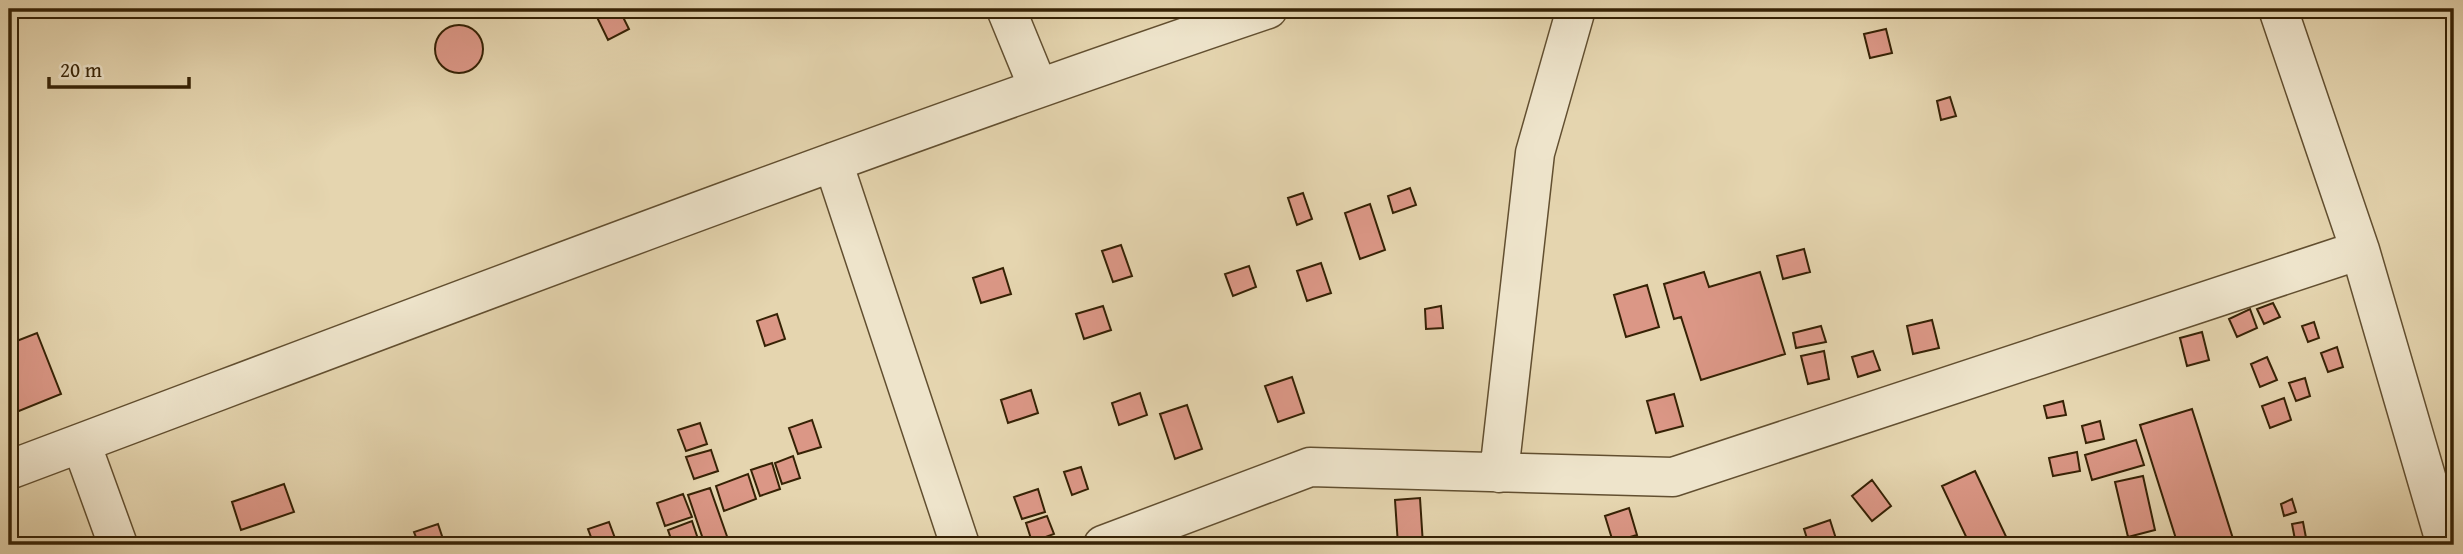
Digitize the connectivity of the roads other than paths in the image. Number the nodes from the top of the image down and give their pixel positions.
1 (1006, 9) edge
2 (1268, 9) edge
3 (1576, 9) edge
4 (2278, 9) edge
5 (1038, 87) junction
6 (832, 162) junction
7 (2361, 250) junction
8 (81, 443) junction
9 (9, 470) edge
10 (1499, 473) junction
11 (118, 545) edge
12 (960, 545) edge
13 (1103, 545) edge
14 (2446, 545) edge

1 - 5 street
2 - 5 street
3 - 10 street
4 - 7 street
5 - 6 street
6 - 8 street
6 - 12 street
7 - 10 street
7 - 14 street
8 - 9 street
8 - 11 street
10 - 13 street

